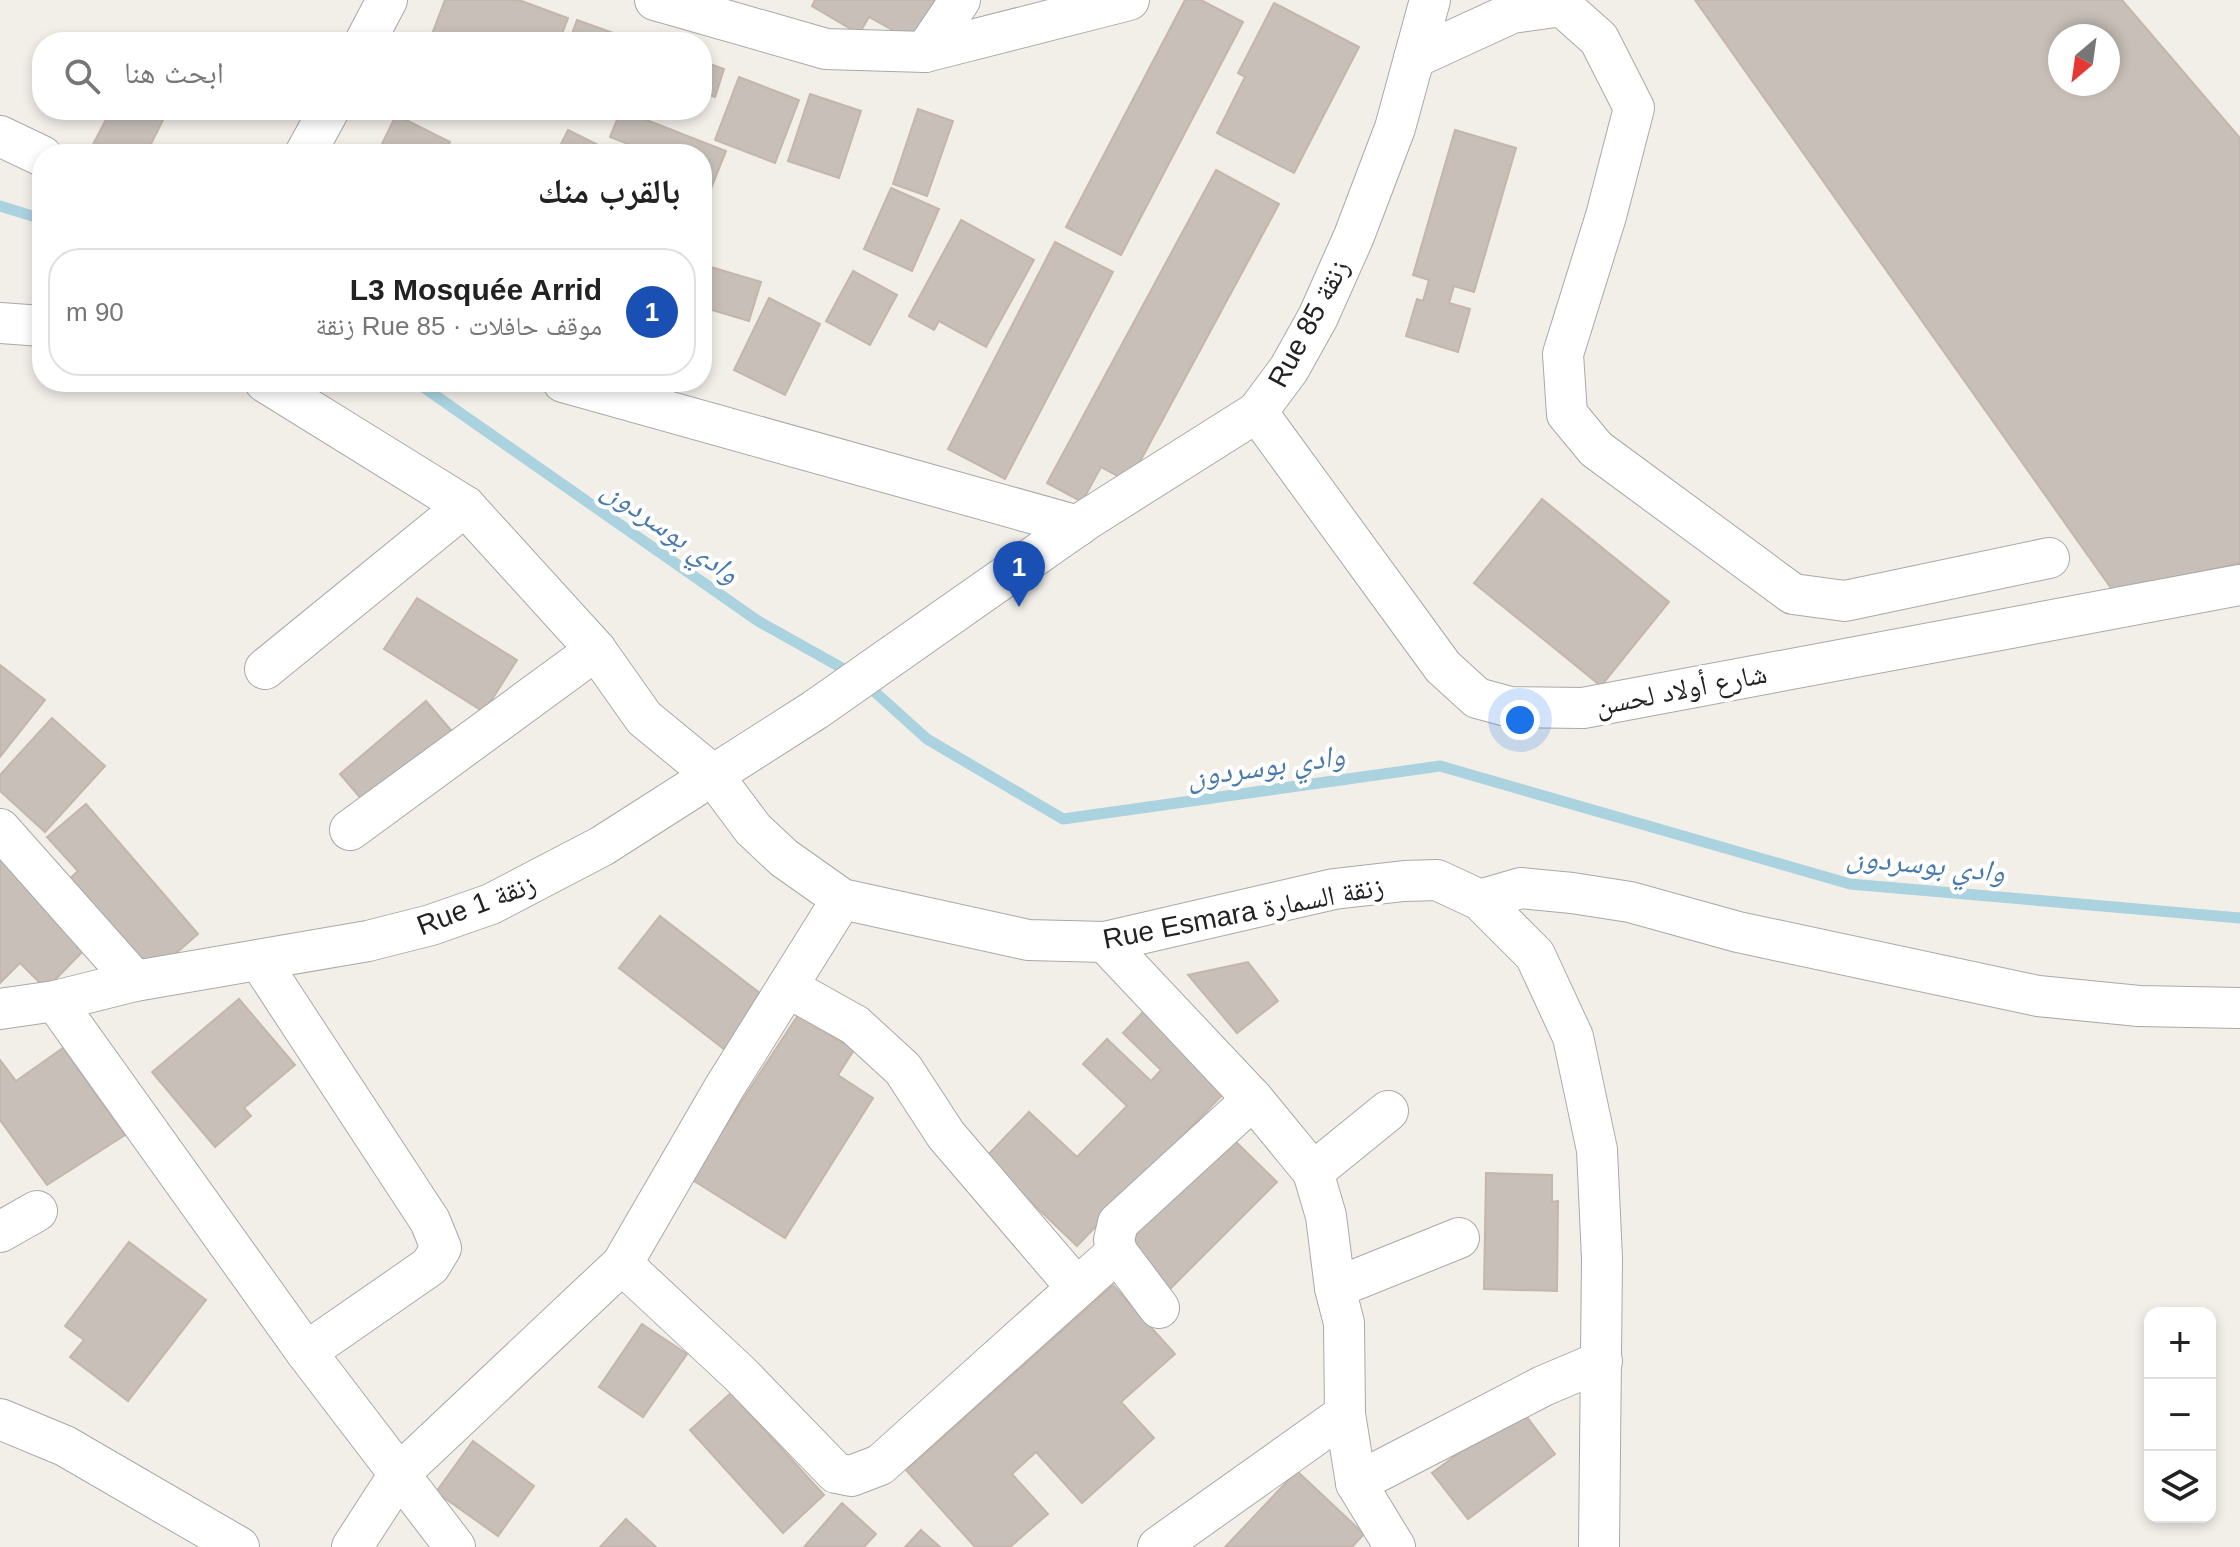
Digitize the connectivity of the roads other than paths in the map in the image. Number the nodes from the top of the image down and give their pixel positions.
1 (387, 0) edge
2 (655, 0) edge
3 (960, 0) edge
4 (1129, 0) edge
5 (1430, 0) edge
6 (370, 32) edge
7 (925, 52) junction
8 (1414, 58) junction
9 (324, 120) edge
10 (0, 136) edge
11 (310, 144) edge
12 (32, 151) edge
13 (0, 323) edge
14 (32, 325) edge
15 (281, 392) edge
16 (599, 392) edge
17 (1257, 412) junction
18 (465, 506) junction
19 (1078, 526) junction
20 (2049, 558) dead end
21 (2240, 585) edge
22 (596, 650) junction
23 (895, 653) joint
24 (265, 669) dead end
25 (712, 774) junction
26 (0, 829) edge
27 (350, 830) dead end
28 (842, 899) junction
29 (1480, 900) junction
30 (1105, 942) junction
31 (259, 960) junction
32 (135, 981) junction
33 (787, 987) junction
34 (55, 1001) junction
35 (2240, 1008) edge
36 (0, 1009) edge
37 (1253, 1099) junction
38 (1388, 1111) dead end
39 (1313, 1172) junction
40 (37, 1211) dead end
41 (0, 1232) edge
42 (1459, 1238) dead end
43 (1117, 1252) junction
44 (622, 1264) junction
45 (1077, 1288) junction
46 (1335, 1288) junction
47 (1159, 1308) dead end
48 (306, 1352) junction
49 (1602, 1361) junction
50 (1345, 1414) junction
51 (0, 1419) edge
52 (400, 1473) junction
53 (1356, 1483) junction
54 (239, 1547) edge
55 (352, 1547) edge
56 (455, 1547) edge
57 (1158, 1547) edge
58 (1395, 1547) edge
59 (1599, 1547) edge

1 - 6 street
2 - 7 street
3 - 7 street
4 - 7 street
5 - 8 street, Rue 85 زنقة
8 - 17 street, Rue 85 زنقة
8 - 20 street
9 - 11 street
10 - 12 street
13 - 14 street
15 - 18 street, Rue Esmara زنقة السمارة
16 - 19 street
17 - 19 street, Rue 85 زنقة
17 - 21 street, شارع أولاد لحسن
18 - 22 street, Rue Esmara زنقة السمارة
18 - 24 street
19 - 23 street, Rue 85 زنقة
22 - 25 street, Rue Esmara زنقة السمارة
22 - 27 street
23 - 25 street, Rue زنقة 1
25 - 28 street, Rue Esmara زنقة السمارة
25 - 31 street, Rue زنقة 1
26 - 32 street
28 - 30 street, Rue Esmara زنقة السمارة
28 - 33 street
29 - 30 street, Rue Esmara زنقة السمارة
29 - 35 street
29 - 49 street, Rue Esmara زنقة السمارة
30 - 37 street
31 - 32 street, Rue زنقة 1
31 - 48 street
32 - 34 street, Rue زنقة 1
33 - 44 street
33 - 45 street
34 - 36 street, Rue زنقة 1
34 - 48 street
37 - 39 street
37 - 43 street
38 - 39 street
39 - 46 street
40 - 41 street
42 - 46 street
43 - 45 street
43 - 47 street
44 - 45 street
44 - 52 street
46 - 50 street
48 - 52 street
49 - 53 street
49 - 59 street, Rue Esmara زنقة السمارة
50 - 53 street
50 - 57 street
51 - 54 street
52 - 55 street
52 - 56 street
53 - 58 street

